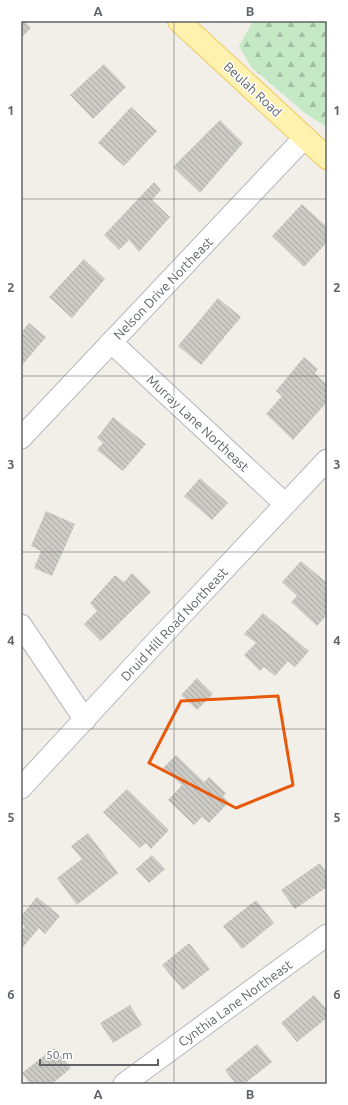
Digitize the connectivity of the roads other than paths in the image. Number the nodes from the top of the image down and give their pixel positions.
1 (179, 21) edge
2 (305, 137) junction
3 (327, 158) edge
4 (112, 342) junction
5 (21, 438) edge
6 (327, 460) edge
7 (285, 504) junction
8 (21, 626) edge
9 (85, 720) junction
10 (21, 788) edge
11 (327, 935) edge
12 (124, 1084) edge

1 - 2 main road, Beulah Road
2 - 3 main road, Beulah Road
2 - 4 street, Nelson Drive Northeast
4 - 5 street, Nelson Drive Northeast
4 - 7 street, Murray Lane Northeast
6 - 7 street, Druid Hill Road Northeast
7 - 9 street, Druid Hill Road Northeast
8 - 9 street
9 - 10 street, Druid Hill Road Northeast
11 - 12 street, Cynthia Lane Northeast

